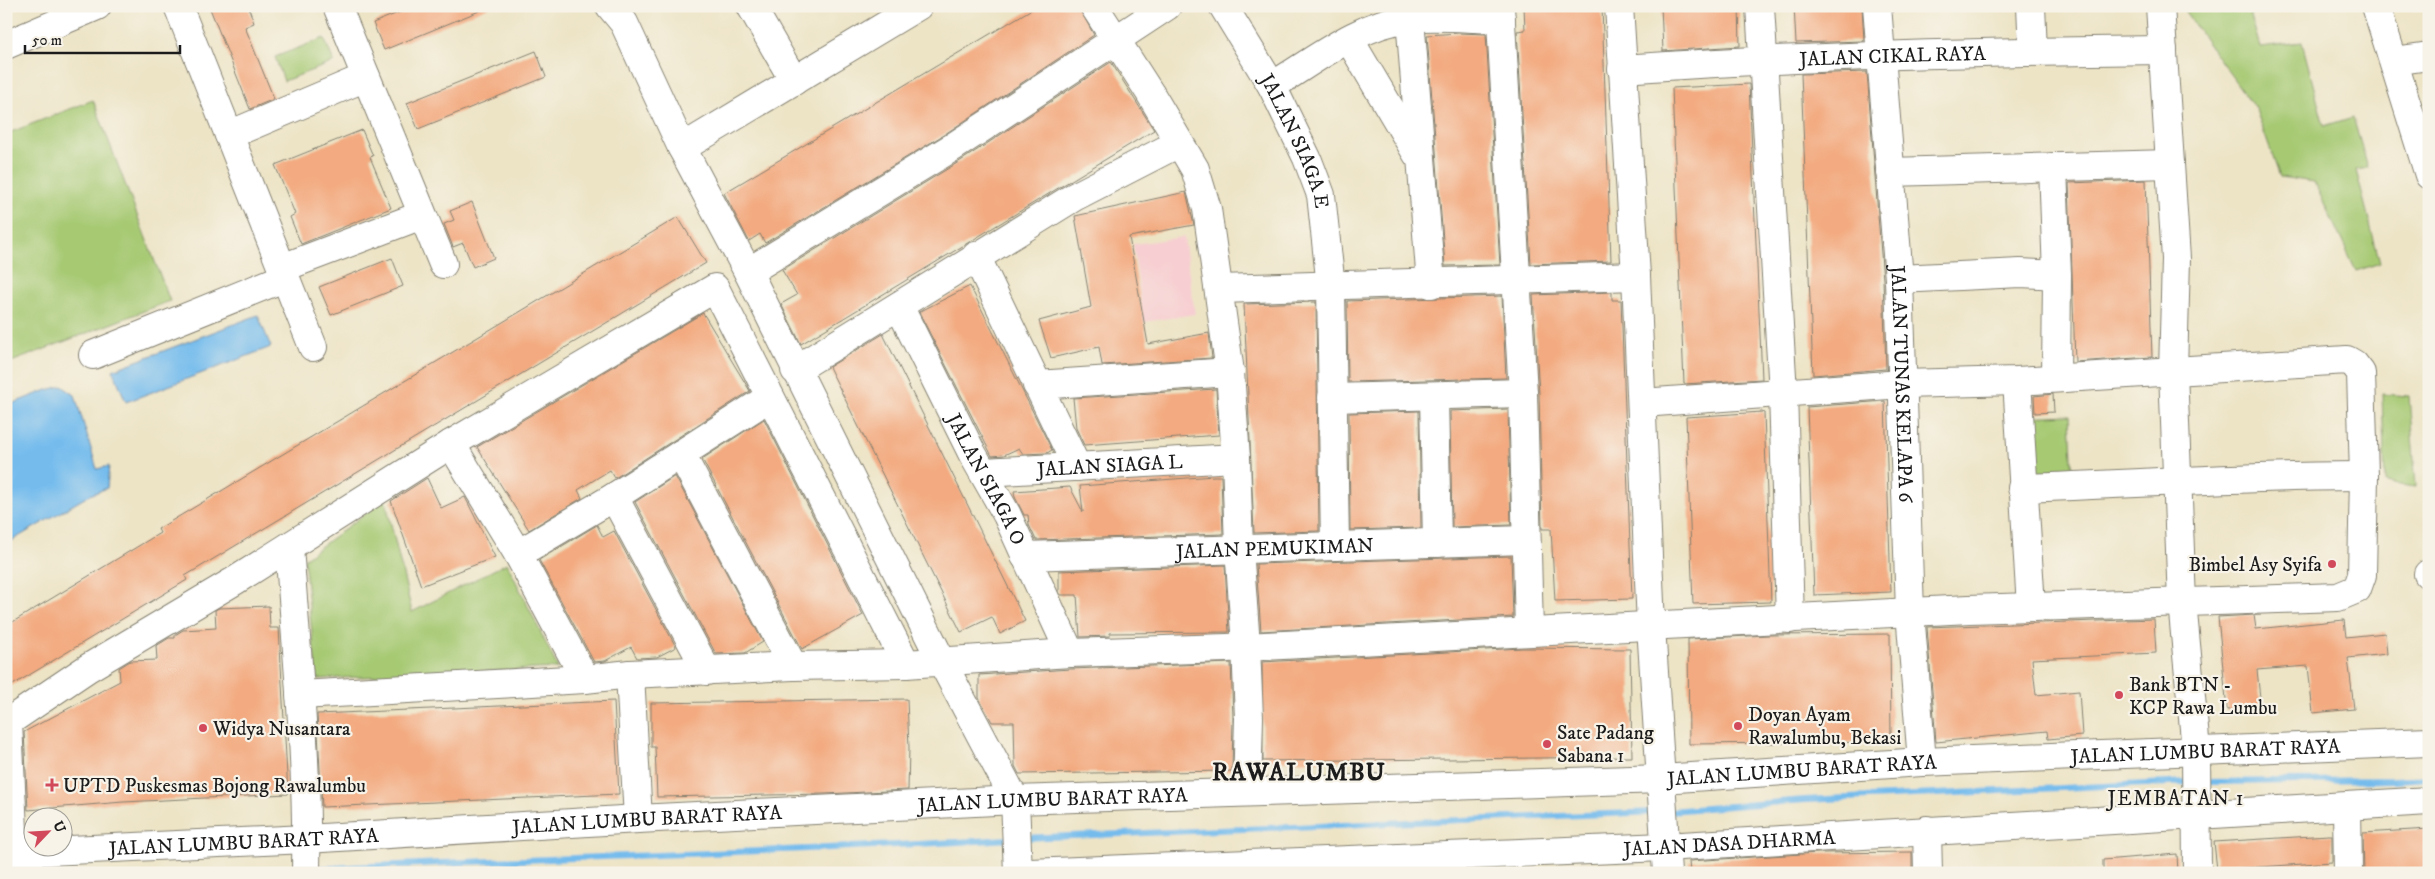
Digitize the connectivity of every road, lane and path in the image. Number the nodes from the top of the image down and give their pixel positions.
1 (97, 6) edge
2 (178, 6) edge
3 (337, 6) edge
4 (610, 6) edge
5 (751, 6) edge
6 (918, 6) edge
7 (1094, 6) edge
8 (1167, 6) edge
9 (1223, 6) edge
10 (1619, 6) edge
11 (1760, 6) edge
12 (1876, 6) edge
13 (2031, 6) edge
14 (2160, 6) edge
15 (2376, 6) edge
16 (1500, 13) edge
17 (54, 15) edge
18 (1410, 18) junction
19 (1349, 39) junction
20 (1114, 40) junction
21 (6, 44) edge
22 (2163, 50) junction
23 (2033, 52) junction
24 (1879, 56) junction
25 (2429, 56) edge
26 (1764, 60) junction
27 (2394, 61) junction
28 (1622, 70) junction
29 (366, 77) junction
30 (794, 81) junction
31 (1272, 86) junction
32 (229, 135) junction
33 (1179, 143) junction
34 (682, 148) junction
35 (1420, 159) junction
36 (2170, 164) junction
37 (2053, 167) junction
38 (1890, 172) junction
39 (2429, 175) edge
40 (422, 215) junction
41 (976, 256) junction
42 (443, 264) dead end
43 (748, 272) junction
44 (284, 273) junction
45 (2056, 275) junction
46 (1636, 276) junction
47 (1899, 279) junction
48 (1515, 280) junction
49 (1431, 284) junction
50 (1331, 287) junction
51 (1219, 289) junction
52 (899, 306) junction
53 (313, 347) dead end
54 (93, 355) dead end
55 (795, 370) junction
56 (2173, 370) junction
57 (1230, 372) junction
58 (2056, 378) junction
59 (2016, 380) junction
60 (1902, 384) junction
61 (1037, 386) junction
62 (1522, 393) junction
63 (1783, 393) junction
64 (770, 397) junction
65 (1434, 397) junction
66 (1332, 398) junction
67 (1642, 403) junction
68 (451, 444) junction
69 (682, 454) junction
70 (1236, 458) junction
71 (1077, 467) junction
72 (984, 472) junction
73 (2364, 476) junction
74 (2178, 483) junction
75 (2022, 488) junction
76 (614, 497) junction
77 (1526, 540) junction
78 (1437, 543) junction
79 (1335, 546) junction
80 (289, 547) junction
81 (1239, 548) junction
82 (518, 554) junction
83 (1025, 556) junction
84 (2182, 602) junction
85 (2031, 607) junction
86 (1910, 612) junction
87 (1790, 619) junction
88 (1651, 626) junction
89 (1529, 631) junction
90 (1246, 646) junction
91 (1070, 653) junction
92 (941, 660) junction
93 (906, 664) junction
94 (792, 666) junction
95 (707, 671) junction
96 (630, 674) junction
97 (585, 679) junction
98 (300, 695) junction
99 (7, 722) edge
100 (2429, 742) edge
101 (2196, 754) junction
102 (1922, 762) junction
103 (1661, 785) junction
104 (1248, 791) junction
105 (2429, 802) edge
106 (2347, 807) junction
107 (1015, 809) junction
108 (2195, 813) junction
109 (638, 818) junction
110 (1927, 830) junction
111 (1665, 849) edge
112 (10, 853) edge
113 (306, 856) edge
114 (1422, 865) edge
115 (1021, 866) edge
116 (1928, 873) edge
117 (2197, 873) edge
118 (2348, 873) edge

1 - 17 street
2 - 32 street
3 - 29 street
4 - 34 street
5 - 30 street
6 - 30 street
7 - 20 street
8 - 20 street
9 - 31 street, JALAN SIAGA E
10 - 28 street
11 - 26 street
12 - 24 street, JALAN TUNAS KELAPA 6
13 - 23 street
14 - 22 street
15 - 27 street
16 - 18 street
16 - 48 street
17 - 21 street
18 - 19 street
18 - 35 street
19 - 31 street
19 - 35 street
20 - 33 street
20 - 43 street
22 - 23 street, JALAN CIKAL RAYA
22 - 36 street
23 - 24 street, JALAN CIKAL RAYA
24 - 26 street, JALAN CIKAL RAYA
24 - 38 street, JALAN TUNAS KELAPA 6
25 - 27 street
26 - 28 street, JALAN CIKAL RAYA
26 - 63 street
27 - 39 street
28 - 46 street
29 - 32 street
29 - 40 street
30 - 34 street
31 - 50 street, JALAN SIAGA E
32 - 44 street
33 - 41 street
33 - 51 street
34 - 43 street
35 - 49 street
36 - 37 street
36 - 56 street
37 - 38 street
37 - 45 street
38 - 47 street, JALAN TUNAS KELAPA 6
40 - 42 street
40 - 44 street
41 - 52 street
41 - 61 street
43 - 55 street
44 - 53 street
44 - 54 street
45 - 47 street
45 - 58 street
46 - 48 street
46 - 67 street
47 - 60 street, JALAN TUNAS KELAPA 6
48 - 49 street
48 - 62 street
49 - 50 street
50 - 51 street
50 - 66 street, JALAN SIAGA E
51 - 57 street
52 - 55 street
52 - 72 street, JALAN SIAGA O
55 - 92 street
56 - 58 street
56 - 73 street
56 - 74 street
57 - 61 street
57 - 70 street
58 - 59 street
59 - 60 street
59 - 75 street
60 - 63 street
60 - 86 street, JALAN TUNAS KELAPA 6
61 - 71 street
62 - 65 street
62 - 77 street
63 - 67 street
63 - 87 street
64 - 68 street
64 - 69 street
64 - 93 street
65 - 66 street
65 - 78 street
66 - 79 street, JALAN SIAGA E
67 - 88 street
68 - 80 street
68 - 82 street
69 - 76 street
69 - 94 street
70 - 71 street, JALAN SIAGA L
70 - 81 street
71 - 72 street, JALAN SIAGA L
72 - 83 street, JALAN SIAGA O
73 - 74 street
73 - 84 street
74 - 75 street
74 - 84 street
75 - 85 street
76 - 82 street
76 - 95 street
77 - 78 street, JALAN PEMUKIMAN
77 - 89 street
78 - 79 street, JALAN PEMUKIMAN
79 - 81 street, JALAN PEMUKIMAN
80 - 98 street
80 - 99 street
81 - 83 street, JALAN PEMUKIMAN
81 - 90 street
82 - 97 street
83 - 91 street, JALAN SIAGA O
84 - 85 street
84 - 101 street
85 - 86 street
86 - 87 street
86 - 102 street, JALAN TUNAS KELAPA 6
87 - 88 street
88 - 89 street
88 - 103 street
89 - 90 street
90 - 91 street
90 - 104 street
91 - 92 street
92 - 93 street
92 - 107 street
93 - 94 street
94 - 95 street
95 - 96 street
96 - 97 street
96 - 109 street
97 - 98 street
98 - 113 street
99 - 112 street
100 - 101 street, JALAN LUMBU BARAT RAYA
101 - 102 street, JALAN LUMBU BARAT RAYA
101 - 108 street
102 - 103 street, JALAN LUMBU BARAT RAYA
103 - 104 street, JALAN LUMBU BARAT RAYA
103 - 111 street
104 - 107 street, JALAN LUMBU BARAT RAYA
105 - 106 street, JALAN DASA DHARMA
106 - 108 street, JALAN DASA DHARMA
106 - 118 street
107 - 109 street, JALAN LUMBU BARAT RAYA
107 - 115 street
108 - 110 street, JALAN DASA DHARMA
108 - 117 street
109 - 113 street, JALAN LUMBU BARAT RAYA
110 - 111 street, JALAN DASA DHARMA
110 - 116 street
111 - 114 street, JALAN DASA DHARMA
112 - 113 street, JALAN LUMBU BARAT RAYA
114 - 115 street, JALAN DASA DHARMA

